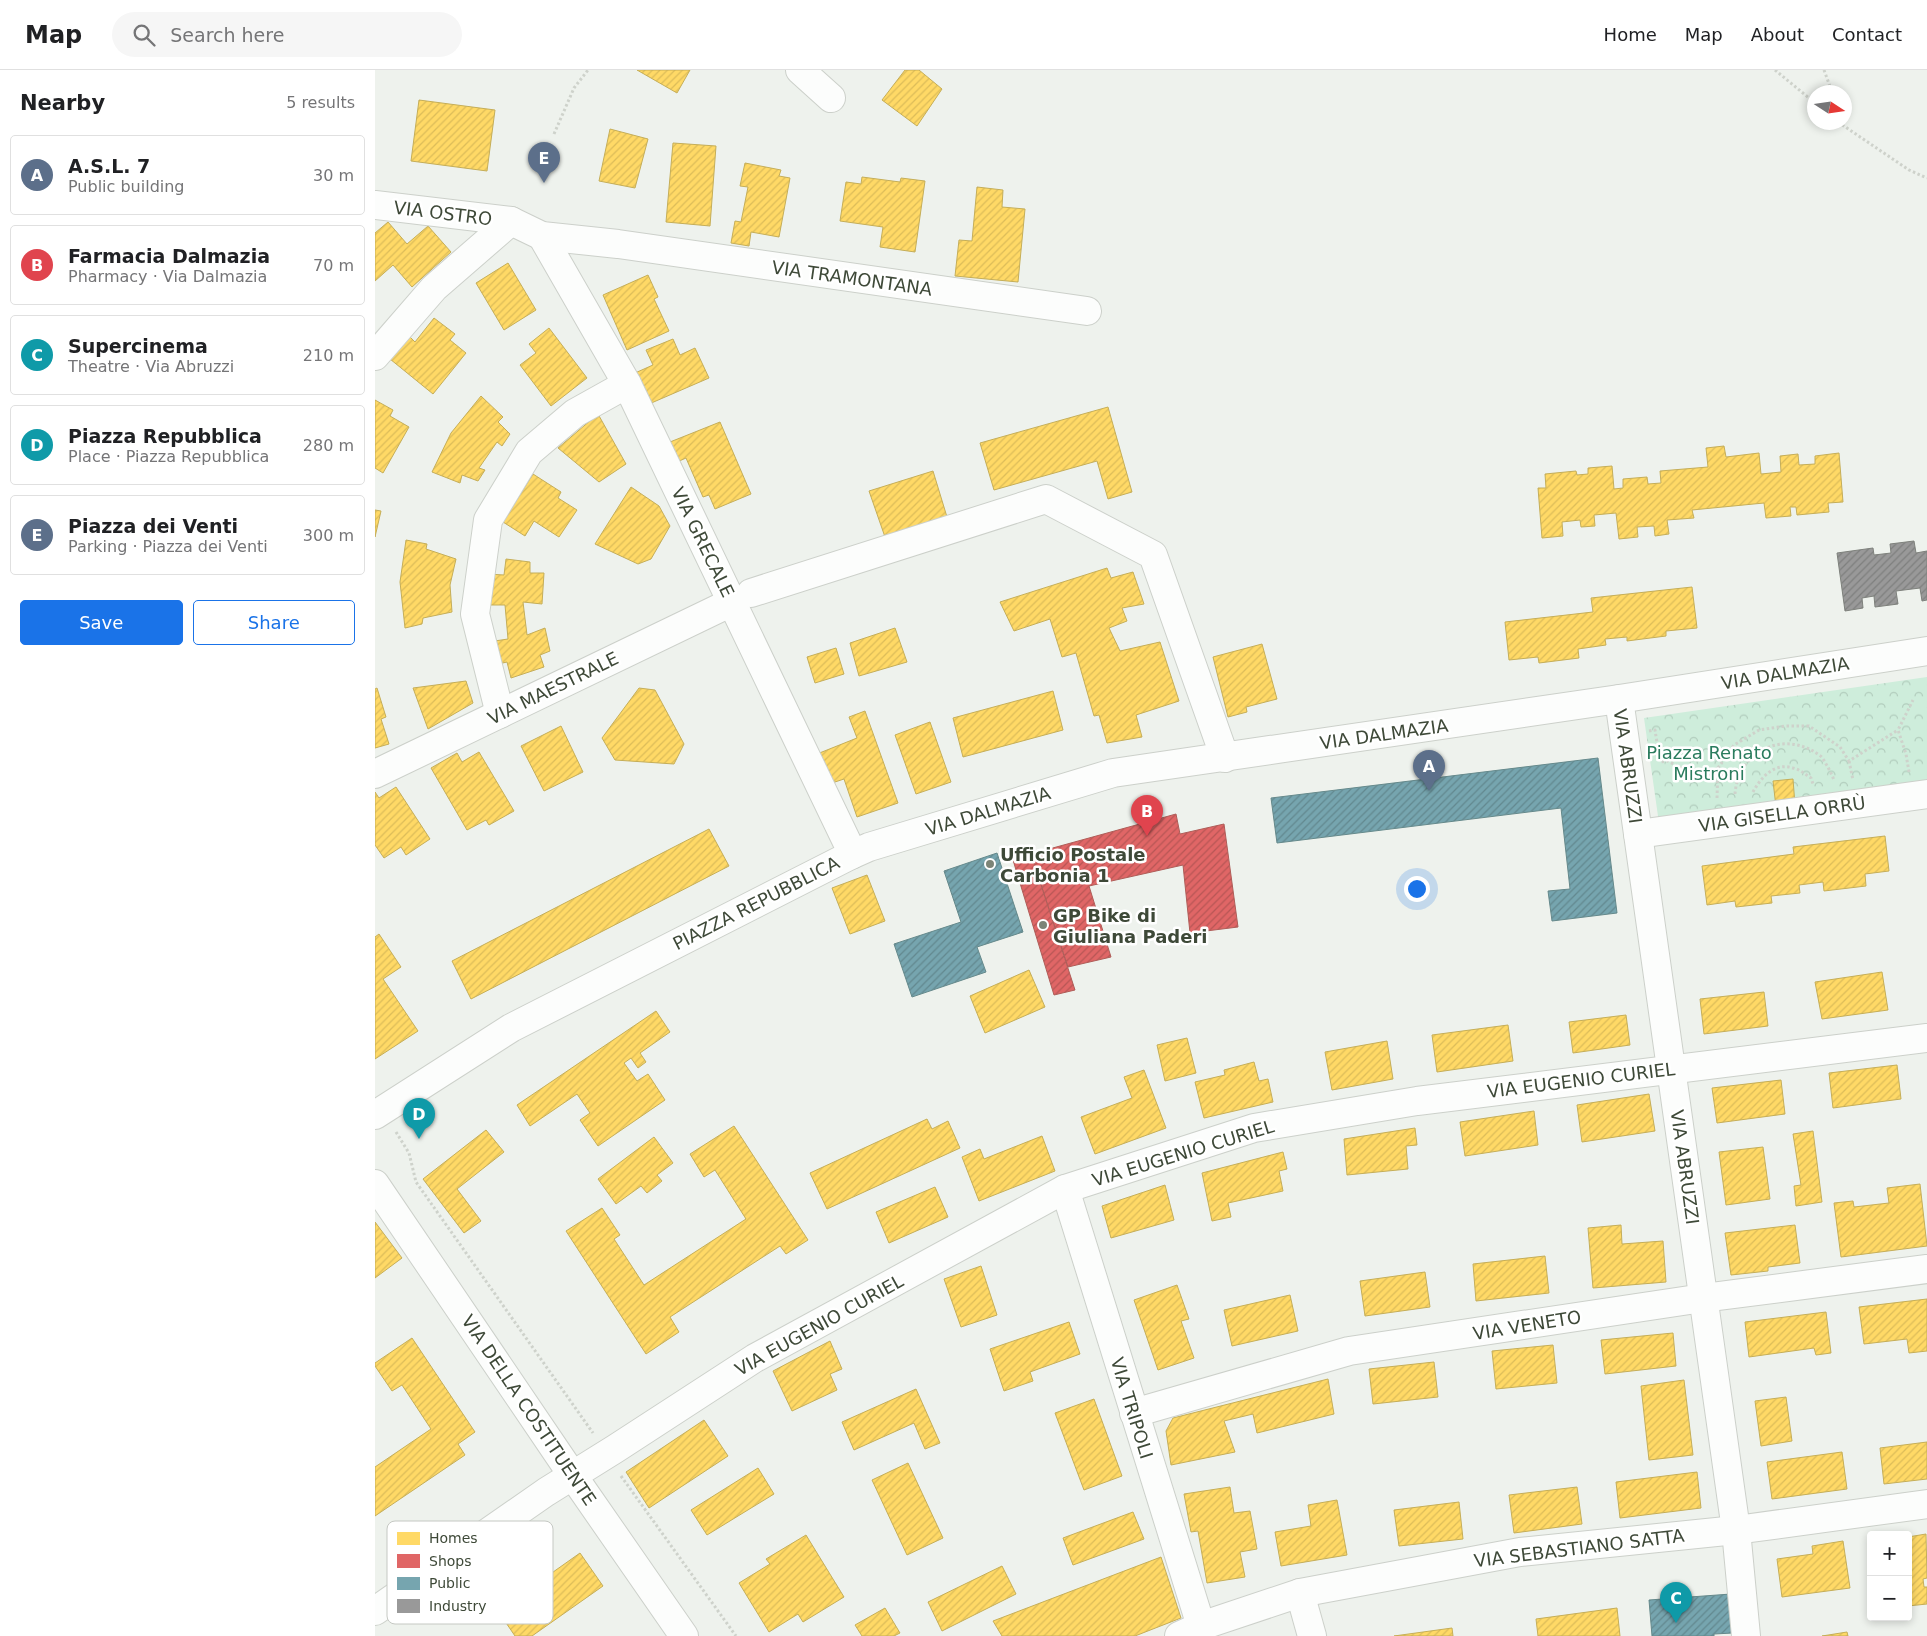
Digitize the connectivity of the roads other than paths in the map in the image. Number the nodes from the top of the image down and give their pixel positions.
1 (800, 70) edge
2 (831, 98) dead end
3 (375, 205) edge
4 (511, 221) junction
5 (542, 236) junction
6 (1087, 311) dead end
7 (375, 356) edge
8 (627, 384) junction
9 (742, 598) junction
10 (1927, 651) edge
11 (1619, 699) junction
12 (500, 714) junction
13 (1225, 758) junction
14 (375, 774) edge
15 (1920, 795) edge
16 (1638, 834) junction
17 (851, 855) junction
18 (1927, 1038) edge
19 (1672, 1069) junction
20 (378, 1113) edge
21 (375, 1184) edge
22 (1065, 1189) junction
23 (1927, 1269) edge
24 (1703, 1298) junction
25 (1134, 1413) junction
26 (573, 1476) junction
27 (1927, 1504) edge
28 (504, 1521) edge
29 (1736, 1530) junction
30 (1300, 1593) junction
31 (387, 1602) edge
32 (375, 1610) edge
33 (1190, 1631) edge
34 (684, 1636) edge
35 (1312, 1636) edge
36 (1747, 1636) edge

1 - 2 street
3 - 4 street, VIA OSTRO
4 - 5 street, VIA OSTRO
4 - 7 street
5 - 6 street, VIA TRAMONTANA
5 - 8 street, VIA GRECALE
8 - 9 street, VIA GRECALE
8 - 12 street
9 - 12 street, VIA MAESTRALE
9 - 13 street, VIA MAESTRALE
9 - 17 street, VIA GRECALE
10 - 11 street, VIA DALMAZIA
11 - 13 street, VIA DALMAZIA
11 - 16 street, VIA ABRUZZI
12 - 14 street, VIA MAESTRALE
13 - 17 street, VIA DALMAZIA
15 - 16 street, VIA GISELLA ORRÙ
16 - 19 street, VIA ABRUZZI
17 - 20 street, PIAZZA REPUBBLICA
18 - 19 street, VIA EUGENIO CURIEL
19 - 22 street, VIA EUGENIO CURIEL
19 - 24 street, VIA ABRUZZI
21 - 26 street, VIA DELLA COSTITUENTE
22 - 25 street, VIA TRIPOLI
22 - 26 street, VIA EUGENIO CURIEL
23 - 24 street, VIA VENETO
24 - 25 street, VIA VENETO
24 - 29 street, VIA ABRUZZI
25 - 33 street, VIA TRIPOLI
26 - 28 street, VIA EUGENIO CURIEL
26 - 34 street, VIA DELLA COSTITUENTE
27 - 29 street, VIA SEBASTIANO SATTA
29 - 30 street, VIA SEBASTIANO SATTA
29 - 36 street, VIA ABRUZZI
30 - 33 street, VIA SEBASTIANO SATTA
30 - 35 street
31 - 32 street, VIA EUGENIO CURIEL

